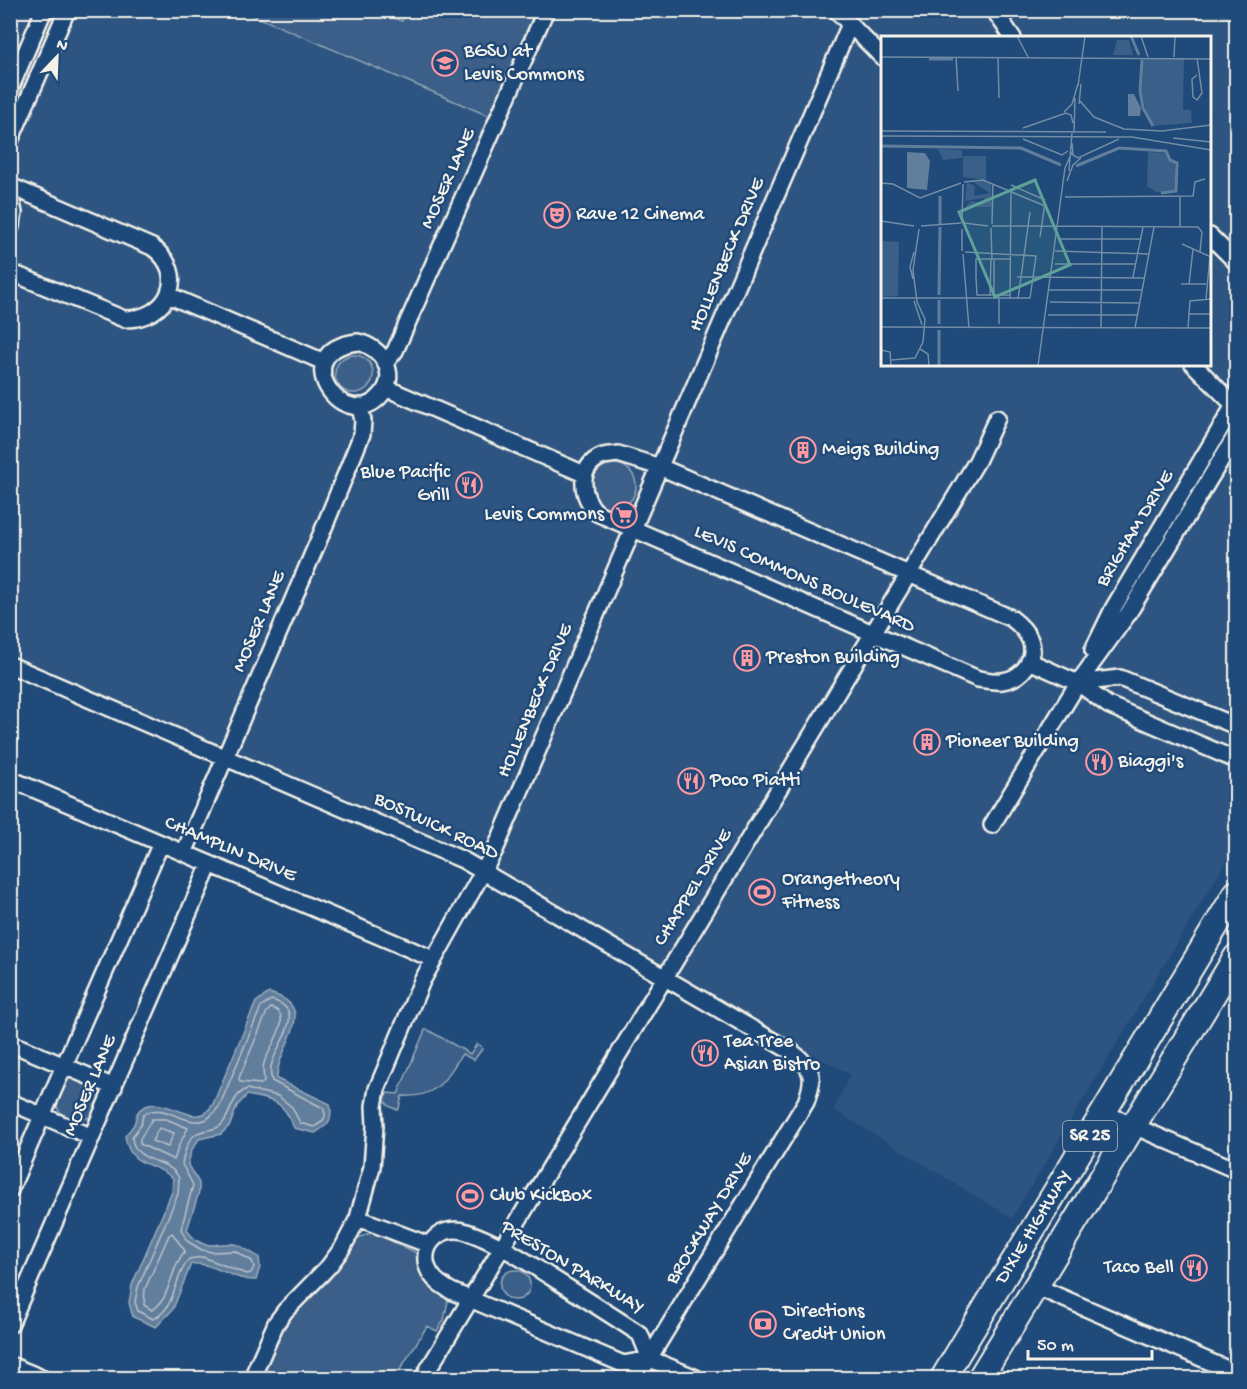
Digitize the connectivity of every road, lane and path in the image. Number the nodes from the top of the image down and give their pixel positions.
1 (44, 10) edge
2 (67, 10) edge
3 (546, 10) edge
4 (837, 10) edge
5 (994, 10) edge
6 (850, 24) junction
7 (1012, 36) edge
8 (881, 56) edge
9 (10, 89) edge
10 (10, 141) edge
11 (10, 186) edge
12 (10, 193) edge
13 (10, 230) edge
14 (1211, 238) edge
15 (1236, 262) edge
16 (10, 272) edge
17 (168, 295) junction
18 (324, 362) junction
19 (386, 362) junction
20 (1195, 366) edge
21 (386, 388) junction
22 (1236, 405) edge
23 (360, 406) junction
24 (997, 418) dead end
25 (1236, 435) edge
26 (660, 467) junction
27 (584, 474) junction
28 (633, 529) junction
29 (909, 573) junction
30 (872, 634) junction
31 (1029, 661) junction
32 (10, 665) edge
33 (1078, 682) junction
34 (1236, 726) edge
35 (225, 757) junction
36 (1236, 760) edge
37 (10, 779) edge
38 (992, 825) dead end
39 (161, 843) junction
40 (184, 853) junction
41 (210, 864) junction
42 (483, 871) junction
43 (1236, 893) edge
44 (433, 959) junction
45 (1235, 963) edge
46 (665, 977) junction
47 (10, 1043) edge
48 (64, 1066) junction
49 (813, 1078) joint
50 (114, 1087) junction
51 (10, 1102) edge
52 (1104, 1113) junction
53 (43, 1116) junction
54 (1134, 1125) junction
55 (92, 1137) junction
56 (1236, 1170) edge
57 (10, 1190) edge
58 (358, 1218) junction
59 (429, 1245) junction
60 (502, 1246) junction
61 (1036, 1287) junction
62 (470, 1298) junction
63 (10, 1325) edge
64 (650, 1359) junction
65 (10, 1365) edge
66 (1236, 1373) edge
67 (42, 1378) edge
68 (252, 1378) edge
69 (423, 1378) edge
70 (637, 1378) edge
71 (696, 1378) edge
72 (943, 1378) edge
73 (980, 1378) edge

1 - 9 street
2 - 10 street
3 - 19 street, MOSER LANE
4 - 6 street
5 - 7 street
6 - 8 street
6 - 26 street, HOLLENBECK DRIVE
11 - 17 street
12 - 13 street
14 - 15 street
16 - 17 street
17 - 18 street
18 - 19 street
18 - 23 street
19 - 21 street
20 - 22 street
21 - 23 street
21 - 27 street
22 - 33 street, BRIGHAM DRIVE
23 - 35 street, MOSER LANE
24 - 29 street, CHAPPEL DRIVE
25 - 33 street, BRIGHAM DRIVE
26 - 27 street
26 - 28 street, HOLLENBECK DRIVE
26 - 29 street
27 - 28 street, LEVIS COMMONS BOULEVARD
28 - 30 street, LEVIS COMMONS BOULEVARD
28 - 42 street, HOLLENBECK DRIVE
29 - 30 street, CHAPPEL DRIVE
29 - 31 street
30 - 31 street, LEVIS COMMONS BOULEVARD
30 - 46 street, CHAPPEL DRIVE
31 - 33 street
32 - 35 street, BOSTWICK ROAD
33 - 34 street
33 - 36 street
33 - 38 street, BRIGHAM DRIVE
35 - 40 street, MOSER LANE
35 - 42 street, BOSTWICK ROAD
37 - 39 street, CHAMPLIN DRIVE
39 - 40 street, CHAMPLIN DRIVE
39 - 48 street, MOSER LANE
40 - 41 street, CHAMPLIN DRIVE
41 - 44 street, CHAMPLIN DRIVE
41 - 50 street, MOSER LANE
42 - 44 street, HOLLENBECK DRIVE
42 - 46 street, BOSTWICK ROAD
43 - 52 main road, DIXIE HIGHWAY / SR 25
44 - 58 street, HOLLENBECK DRIVE
45 - 54 main road, DIXIE HIGHWAY / SR 25
46 - 49 street, BOSTWICK ROAD
46 - 60 street, CHAPPEL DRIVE
47 - 48 street
48 - 50 street
48 - 53 street, MOSER LANE
49 - 64 street, BROCKWAY DRIVE
50 - 55 street, MOSER LANE
51 - 53 street
52 - 54 street
52 - 72 main road, DIXIE HIGHWAY / SR 25
53 - 55 street
53 - 57 street, MOSER LANE
54 - 56 street
54 - 61 main road, DIXIE HIGHWAY / SR 25
55 - 63 street, MOSER LANE
58 - 59 street
58 - 68 street, HOLLENBECK DRIVE
59 - 60 street, PRESTON PARKWAY
59 - 62 street
60 - 62 street, CHAPPEL DRIVE
60 - 64 street, PRESTON PARKWAY
61 - 66 street
61 - 73 main road, DIXIE HIGHWAY / SR 25
62 - 64 street
62 - 69 street, CHAPPEL DRIVE
64 - 70 street, BROCKWAY DRIVE
64 - 71 street
65 - 67 street

